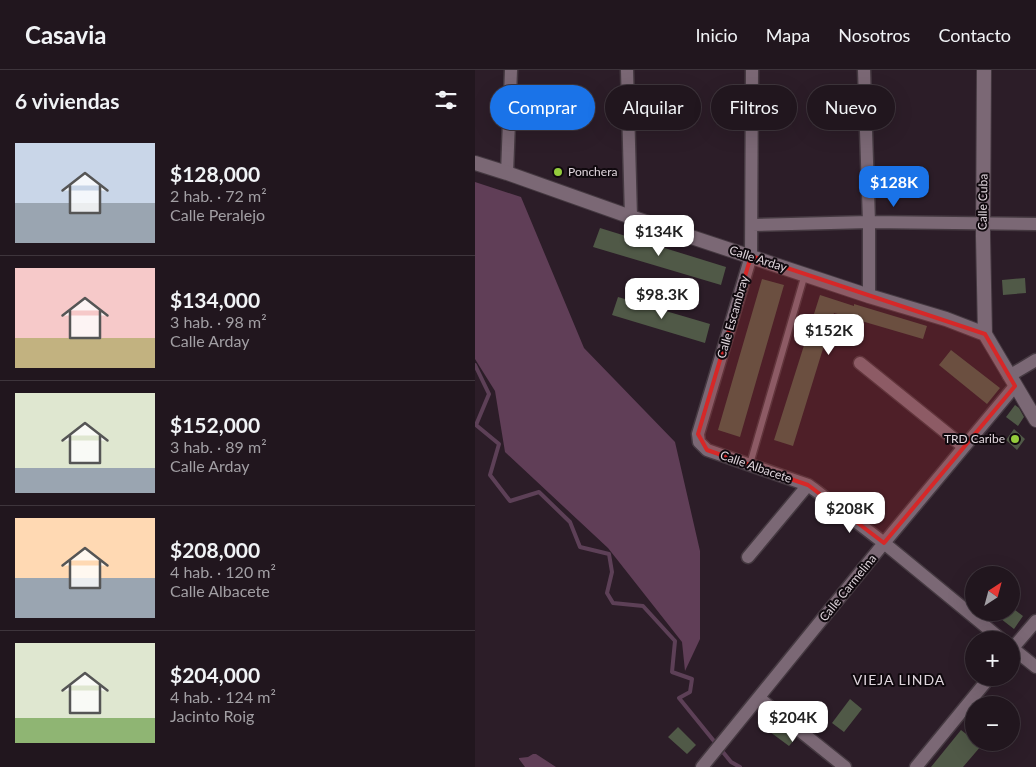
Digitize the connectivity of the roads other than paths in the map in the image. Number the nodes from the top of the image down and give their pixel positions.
1 (511, 70) edge
2 (627, 70) edge
3 (751, 70) edge
4 (864, 70) edge
5 (984, 70) edge
6 (475, 163) edge
7 (507, 173) junction
8 (631, 217) junction
9 (869, 222) junction
10 (983, 224) junction
11 (1036, 224) edge
12 (752, 225) junction
13 (751, 256) junction
14 (805, 274) junction
15 (869, 296) junction
16 (985, 334) junction
17 (1036, 360) edge
18 (860, 363) dead end
19 (1012, 381) junction
20 (1036, 420) edge
21 (699, 442) joint
22 (964, 448) junction
23 (751, 464) junction
24 (807, 485) junction
25 (884, 543) junction
26 (747, 557) dead end
27 (1036, 621) edge
28 (991, 631) edge
29 (1020, 640) edge
30 (1020, 655) edge
31 (1036, 667) edge
32 (982, 686) edge
33 (759, 698) junction
34 (702, 767) edge
35 (845, 767) edge
36 (916, 767) edge

1 - 7 street
2 - 8 street
3 - 12 street, Calle Escambray
4 - 9 street
5 - 10 street, Calle Cuba
6 - 7 street, Calle Arday
7 - 8 street, Calle Arday
8 - 13 street, Calle Arday
9 - 10 street
9 - 12 street
9 - 15 street
10 - 11 street
10 - 16 street, Calle Cuba
12 - 13 street, Calle Escambray
13 - 14 street, Calle Arday
13 - 21 street, Calle Escambray
14 - 15 street, Calle Arday
14 - 23 lane
15 - 16 street, Calle Arday
16 - 19 street
17 - 19 street, Calle Carmelina
18 - 22 street
19 - 20 street
19 - 22 street, Calle Carmelina
21 - 23 street, Calle Albacete
22 - 25 street, Calle Carmelina
23 - 24 street, Calle Albacete
24 - 25 street, Calle Albacete
24 - 26 street
25 - 28 street, Calle Albacete
25 - 33 street, Calle Carmelina
27 - 29 street
30 - 31 street
32 - 36 street
33 - 34 street, Calle Carmelina
33 - 35 street

